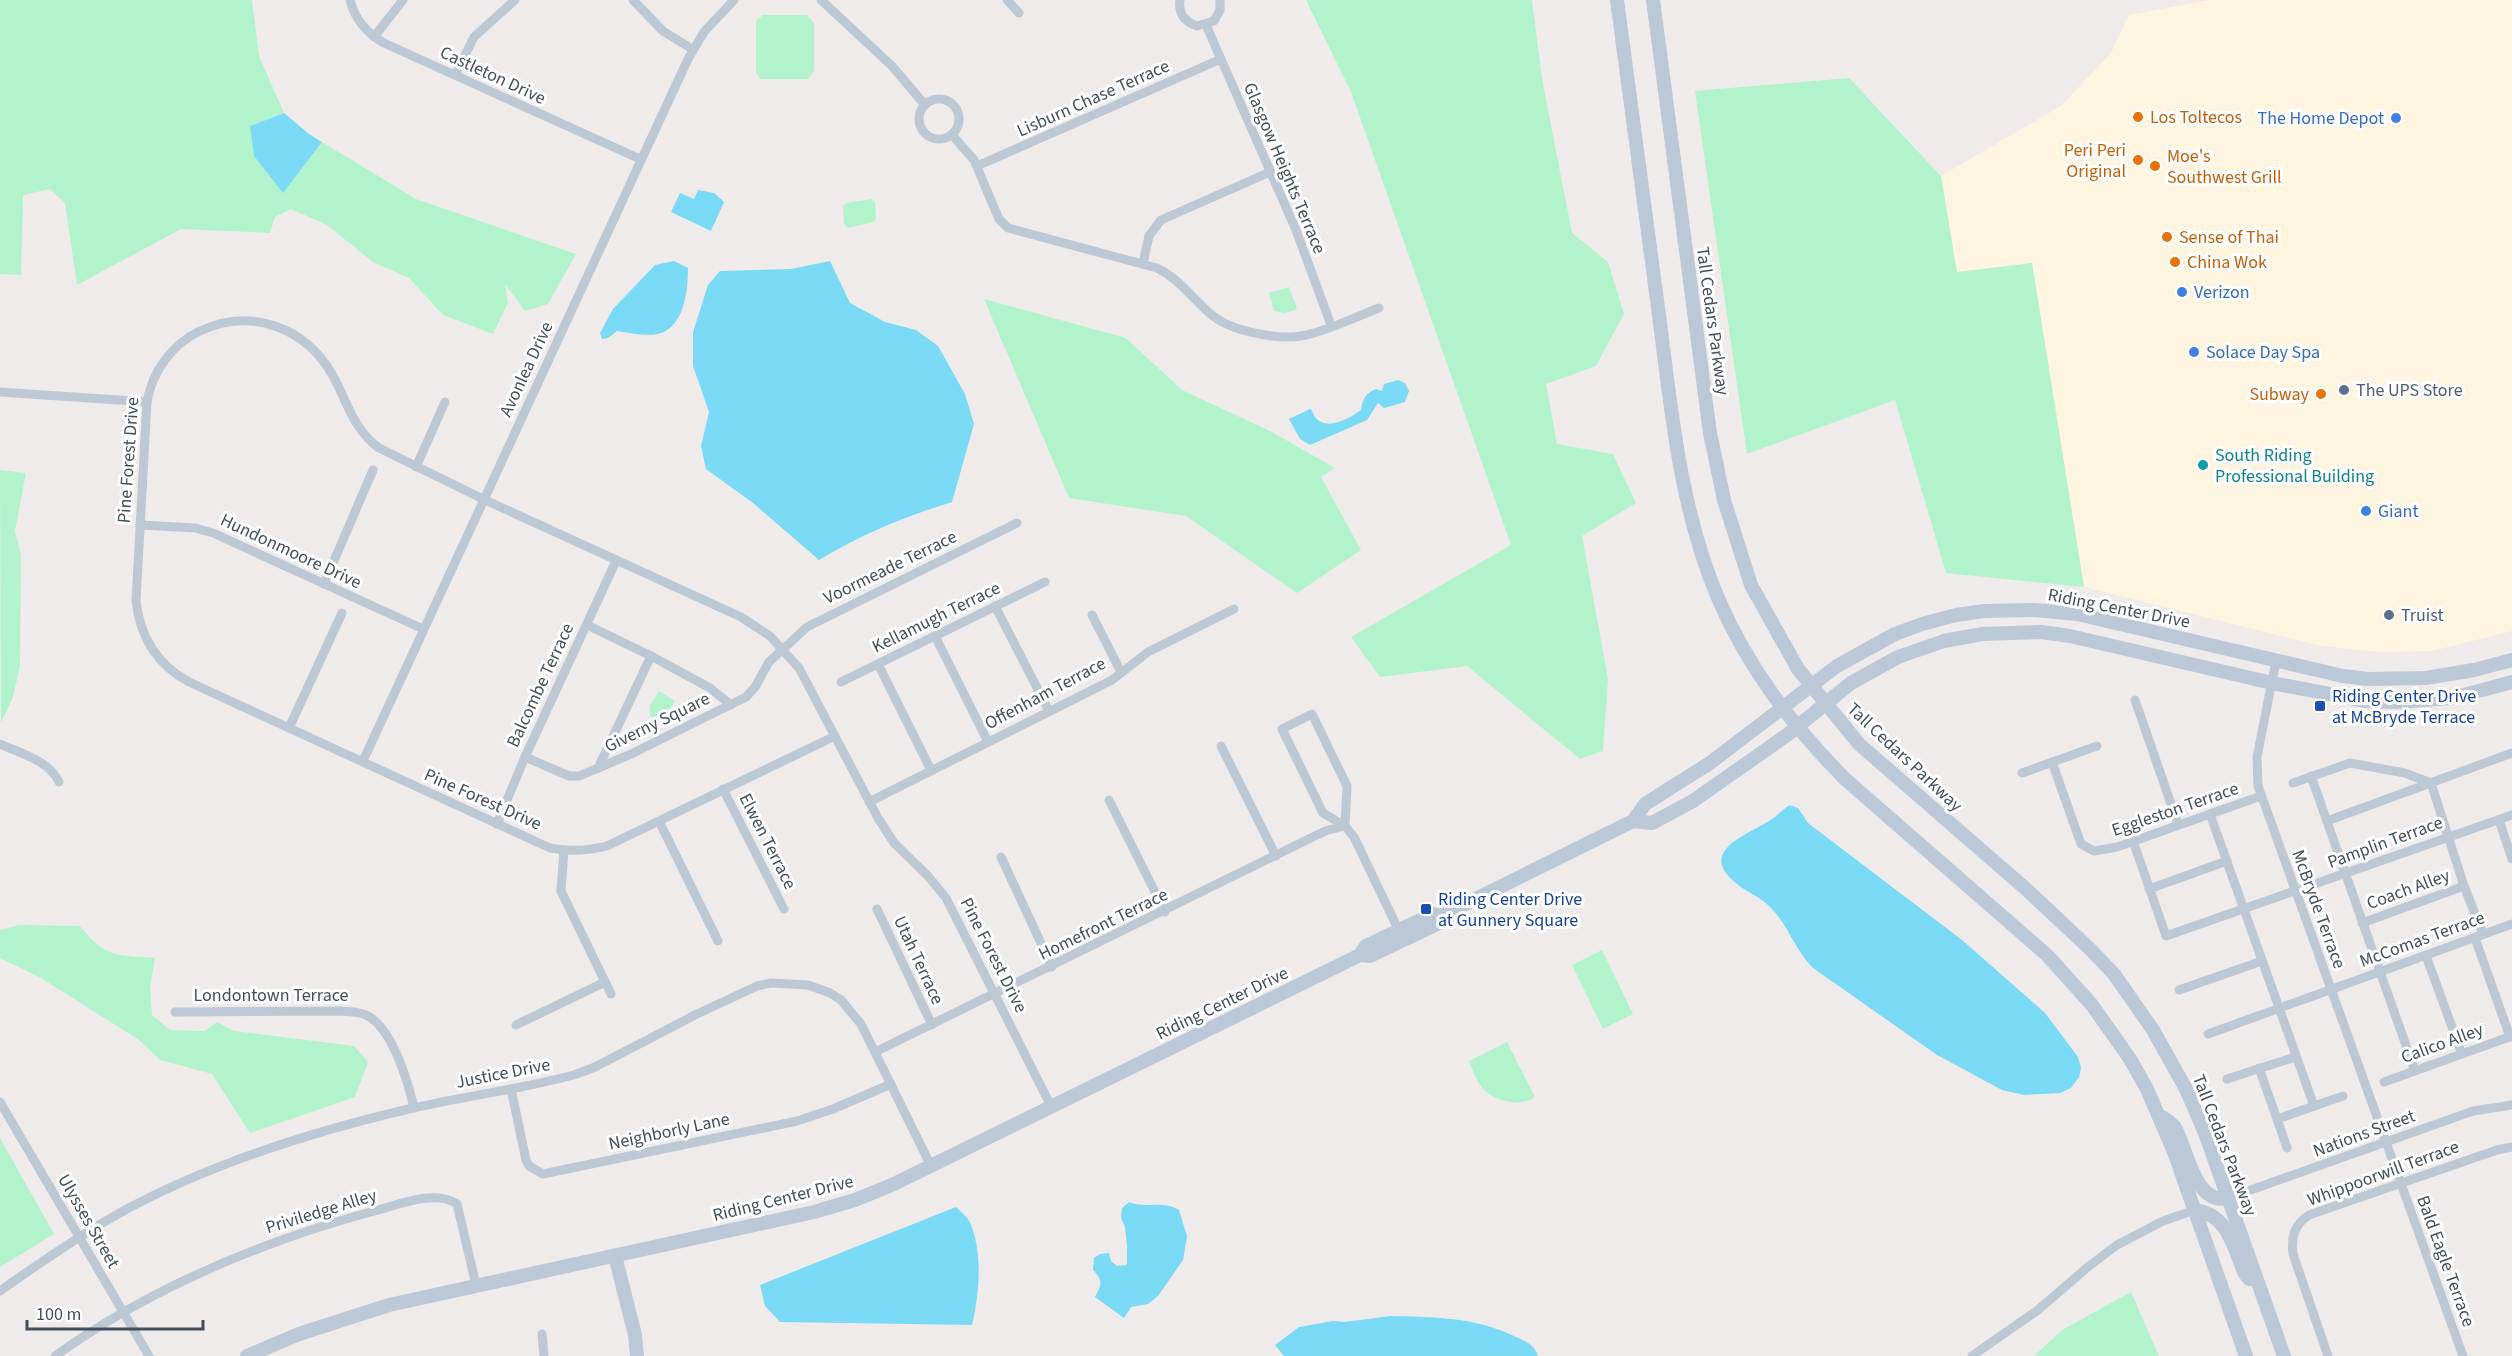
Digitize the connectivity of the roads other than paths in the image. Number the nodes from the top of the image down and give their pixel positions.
1 (350, 0) edge
2 (403, 0) edge
3 (515, 0) edge
4 (633, 0) edge
5 (734, 0) edge
6 (821, 0) edge
7 (1007, 0) edge
8 (1180, 0) edge
9 (1220, 0) edge
10 (1617, 0) edge
11 (1653, 0) edge
12 (1018, 13) dead end
13 (1206, 25) junction
14 (374, 37) junction
15 (692, 49) junction
16 (1221, 59) junction
17 (455, 75) junction
18 (926, 105) junction
19 (952, 135) junction
20 (640, 159) junction
21 (978, 166) junction
22 (1270, 172) junction
23 (1143, 264) junction
24 (1379, 308) dead end
25 (1331, 325) junction
26 (0, 392) edge
27 (147, 402) junction
28 (445, 402) dead end
29 (416, 467) junction
30 (373, 470) dead end
31 (483, 499) junction
32 (1017, 523) dead end
33 (140, 525) junction
34 (616, 561) junction
35 (1045, 582) dead end
36 (324, 584) junction
37 (995, 606) junction
38 (1234, 609) dead end
39 (342, 613) dead end
40 (1092, 615) dead end
41 (586, 625) junction
42 (423, 629) junction
43 (935, 636) junction
44 (783, 648) junction
45 (651, 656) junction
46 (2512, 660) edge
47 (2276, 661) junction
48 (878, 664) junction
49 (1121, 672) junction
50 (841, 682) dead end
51 (2272, 682) junction
52 (2512, 682) edge
53 (1810, 685) junction
54 (2134, 700) dead end
55 (1825, 704) junction
56 (730, 705) junction
57 (1781, 708) junction
58 (1049, 711) junction
59 (1797, 727) junction
60 (289, 728) junction
61 (836, 736) junction
62 (988, 742) junction
63 (0, 744) edge
64 (1221, 746) dead end
65 (2097, 746) dead end
66 (2512, 753) edge
67 (525, 757) junction
68 (363, 761) junction
69 (2052, 762) junction
70 (598, 768) junction
71 (931, 770) junction
72 (2022, 773) dead end
73 (2311, 777) junction
74 (59, 782) dead end
75 (2293, 783) dead end
76 (2431, 783) junction
77 (723, 789) junction
78 (2261, 796) junction
79 (1109, 800) dead end
80 (869, 802) junction
81 (2210, 814) junction
82 (2512, 815) edge
83 (2499, 820) junction
84 (658, 821) junction
85 (1634, 821) junction
86 (2327, 821) junction
87 (497, 824) junction
88 (2178, 824) junction
89 (1345, 826) junction
90 (2448, 836) junction
91 (2133, 841) junction
92 (564, 850) junction
93 (1276, 856) junction
94 (1000, 857) dead end
95 (2512, 859) edge
96 (2227, 861) junction
97 (2345, 874) junction
98 (2464, 886) junction
99 (2149, 889) junction
100 (2295, 892) junction
101 (784, 909) dead end
102 (877, 909) dead end
103 (2244, 909) junction
104 (1164, 912) junction
105 (1443, 915) junction
106 (2362, 923) junction
107 (2512, 924) edge
108 (1400, 933) junction
109 (2479, 936) junction
110 (718, 940) dead end
111 (1360, 955) junction
112 (2426, 956) junction
113 (2262, 961) junction
114 (1052, 967) junction
115 (2379, 972) junction
116 (605, 982) junction
117 (2179, 990) dead end
118 (2330, 990) junction
119 (611, 994) dead end
120 (996, 994) junction
121 (2279, 1008) junction
122 (175, 1012) dead end
123 (516, 1025) dead end
124 (932, 1025) junction
125 (2208, 1034) dead end
126 (2511, 1036) edge
127 (875, 1052) junction
128 (2462, 1054) junction
129 (2295, 1056) junction
130 (2259, 1068) junction
131 (2415, 1071) junction
132 (2227, 1079) dead end
133 (2384, 1082) dead end
134 (891, 1084) junction
135 (511, 1089) junction
136 (2343, 1096) dead end
137 (0, 1102) edge
138 (2512, 1105) edge
139 (2314, 1106) junction
140 (414, 1108) junction
141 (1052, 1108) junction
142 (2160, 1116) junction
143 (2277, 1119) junction
144 (2386, 1143) junction
145 (2512, 1147) edge
146 (2287, 1148) dead end
147 (931, 1166) junction
148 (2400, 1184) junction
149 (2228, 1198) junction
150 (2195, 1210) junction
151 (79, 1237) junction
152 (615, 1256) junction
153 (476, 1285) junction
154 (2258, 1285) junction
155 (0, 1291) edge
156 (123, 1312) junction
157 (542, 1334) dead end
158 (55, 1356) edge
159 (149, 1356) edge
160 (247, 1356) edge
161 (544, 1356) edge
162 (637, 1356) edge
163 (1972, 1356) edge
164 (2247, 1356) edge
165 (2284, 1356) edge
166 (2328, 1356) edge
167 (2463, 1356) edge

1 - 14 street, Castleton Drive
2 - 14 street
3 - 17 street
4 - 15 street
5 - 15 street, Avonlea Drive
6 - 18 street
7 - 12 street
8 - 13 street
9 - 13 street
10 - 57 street
11 - 53 street, Tall Cedars Parkway
13 - 16 street, Glasgow Heights Terrace
14 - 17 street, Castleton Drive
15 - 20 street, Avonlea Drive
16 - 21 street, Lisburn Chase Terrace
16 - 22 street, Glasgow Heights Terrace
17 - 20 street, Castleton Drive
18 - 19 street
18 - 19 street
19 - 21 street
20 - 31 street, Avonlea Drive
21 - 23 street
22 - 23 street
22 - 25 street, Glasgow Heights Terrace
23 - 25 street
24 - 25 street
26 - 27 street
27 - 29 street, Pine Forest Drive
27 - 33 street, Pine Forest Drive
28 - 29 street
29 - 31 street, Pine Forest Drive
30 - 36 street
31 - 34 street, Pine Forest Drive
31 - 42 street, Avonlea Drive
32 - 44 street, Voormeade Terrace
33 - 36 street, Hundonmoore Drive
33 - 60 street, Pine Forest Drive
34 - 41 street, Balcombe Terrace
34 - 44 street, Pine Forest Drive
35 - 37 street, Kellamugh Terrace
36 - 42 street, Hundonmoore Drive
37 - 43 street, Kellamugh Terrace
37 - 58 street
38 - 49 street, Offenham Terrace
39 - 60 street
40 - 49 street
41 - 45 street, Giverny Square
41 - 67 street, Balcombe Terrace
42 - 68 street, Avonlea Drive
43 - 48 street, Kellamugh Terrace
43 - 62 street
44 - 56 street, Giverny Square
44 - 61 street, Pine Forest Drive
45 - 56 street, Giverny Square
45 - 70 street, Giverny Square
46 - 47 street, Riding Center Drive
47 - 51 street, McBryde Terrace
47 - 53 street, Riding Center Drive
48 - 50 street, Kellamugh Terrace
48 - 71 street
49 - 58 street, Offenham Terrace
51 - 52 street, Riding Center Drive
51 - 55 street, Riding Center Drive
51 - 78 street, McBryde Terrace
53 - 55 street, Tall Cedars Parkway
53 - 57 street, Riding Center Drive
54 - 88 street
55 - 59 street, Riding Center Drive
55 - 149 street, Tall Cedars Parkway
56 - 70 street, Giverny Square
57 - 59 street
57 - 85 street, Riding Center Drive
58 - 62 street, Offenham Terrace
59 - 85 street, Riding Center Drive
59 - 142 street
60 - 68 street, Pine Forest Drive
61 - 77 street, Pine Forest Drive
61 - 80 street, Pine Forest Drive
62 - 71 street, Offenham Terrace
63 - 74 street
64 - 93 street
65 - 69 street
66 - 76 street
67 - 70 street, Giverny Square
67 - 87 street, Balcombe Terrace
68 - 87 street, Pine Forest Drive
69 - 72 street
69 - 91 street, Eggleston Terrace
71 - 80 street, Offenham Terrace
73 - 75 street
73 - 76 street
73 - 86 street, Coach Alley
76 - 86 street
76 - 90 street, Coach Alley
77 - 84 street, Pine Forest Drive
77 - 101 street, Elwen Terrace
78 - 81 street, Eggleston Terrace
78 - 100 street, McBryde Terrace
79 - 104 street
80 - 120 street, Pine Forest Drive
81 - 88 street, Eggleston Terrace
81 - 96 street
82 - 83 street, Pamplin Terrace
83 - 90 street, Pamplin Terrace
83 - 95 street
84 - 92 street, Pine Forest Drive
84 - 110 street
85 - 105 street, Riding Center Drive
86 - 97 street, Coach Alley
87 - 92 street, Pine Forest Drive
88 - 91 street, Eggleston Terrace
89 - 89 street
89 - 93 street, Homefront Terrace
89 - 108 street
90 - 97 street, Pamplin Terrace
90 - 98 street, Coach Alley
91 - 99 street
92 - 116 street
93 - 104 street, Homefront Terrace
94 - 114 street
96 - 99 street
96 - 103 street
97 - 100 street, Pamplin Terrace
97 - 106 street, Coach Alley
98 - 106 street, Coach Alley
98 - 109 street, Coach Alley
99 - 103 street, Pamplin Terrace
100 - 103 street, Pamplin Terrace
100 - 118 street, McBryde Terrace
102 - 124 street, Utah Terrace
103 - 113 street
104 - 114 street, Homefront Terrace
105 - 108 street, Riding Center Drive
105 - 111 street, Riding Center Drive
106 - 115 street, Coach Alley
107 - 109 street, McComas Terrace
108 - 111 street, Riding Center Drive
109 - 112 street, McComas Terrace
109 - 126 street, Coach Alley
111 - 141 street, Riding Center Drive
112 - 115 street, McComas Terrace
112 - 128 street
113 - 117 street
113 - 121 street
114 - 120 street, Homefront Terrace
115 - 118 street, McComas Terrace
115 - 131 street, Coach Alley
116 - 119 street
116 - 123 street
118 - 121 street, McComas Terrace
118 - 144 street, McBryde Terrace
120 - 124 street, Homefront Terrace
120 - 141 street, Pine Forest Drive
121 - 125 street, McComas Terrace
121 - 129 street
122 - 140 street, Londontown Terrace
124 - 127 street, Homefront Terrace
126 - 128 street, Calico Alley
127 - 134 street, Justice Drive
127 - 135 street, Justice Drive
128 - 131 street, Calico Alley
129 - 130 street
129 - 139 street
130 - 132 street
130 - 143 street
131 - 133 street, Calico Alley
134 - 135 street, Neighborly Lane
134 - 147 street, Justice Drive
135 - 140 street, Justice Drive
136 - 139 street
137 - 151 street, Ulysses Street
138 - 144 street, Nations Street
139 - 143 street
140 - 151 street, Justice Drive
141 - 147 street, Riding Center Drive
142 - 149 street
142 - 150 street
143 - 146 street
144 - 148 street, Bald Eagle Terrace
144 - 149 street, Nations Street
145 - 148 street, Whippoorwill Terrace
147 - 152 street, Riding Center Drive
148 - 166 street, Whippoorwill Terrace
148 - 167 street, Bald Eagle Terrace
149 - 154 street, Tall Cedars Parkway
150 - 154 street
150 - 163 street
150 - 164 street
151 - 155 street, Justice Drive
151 - 156 street, Ulysses Street
152 - 153 street, Riding Center Drive
152 - 162 street
153 - 156 street, Priviledge Alley
153 - 160 street, Riding Center Drive
154 - 165 street, Tall Cedars Parkway
156 - 158 street
156 - 159 street, Ulysses Street
157 - 161 street

